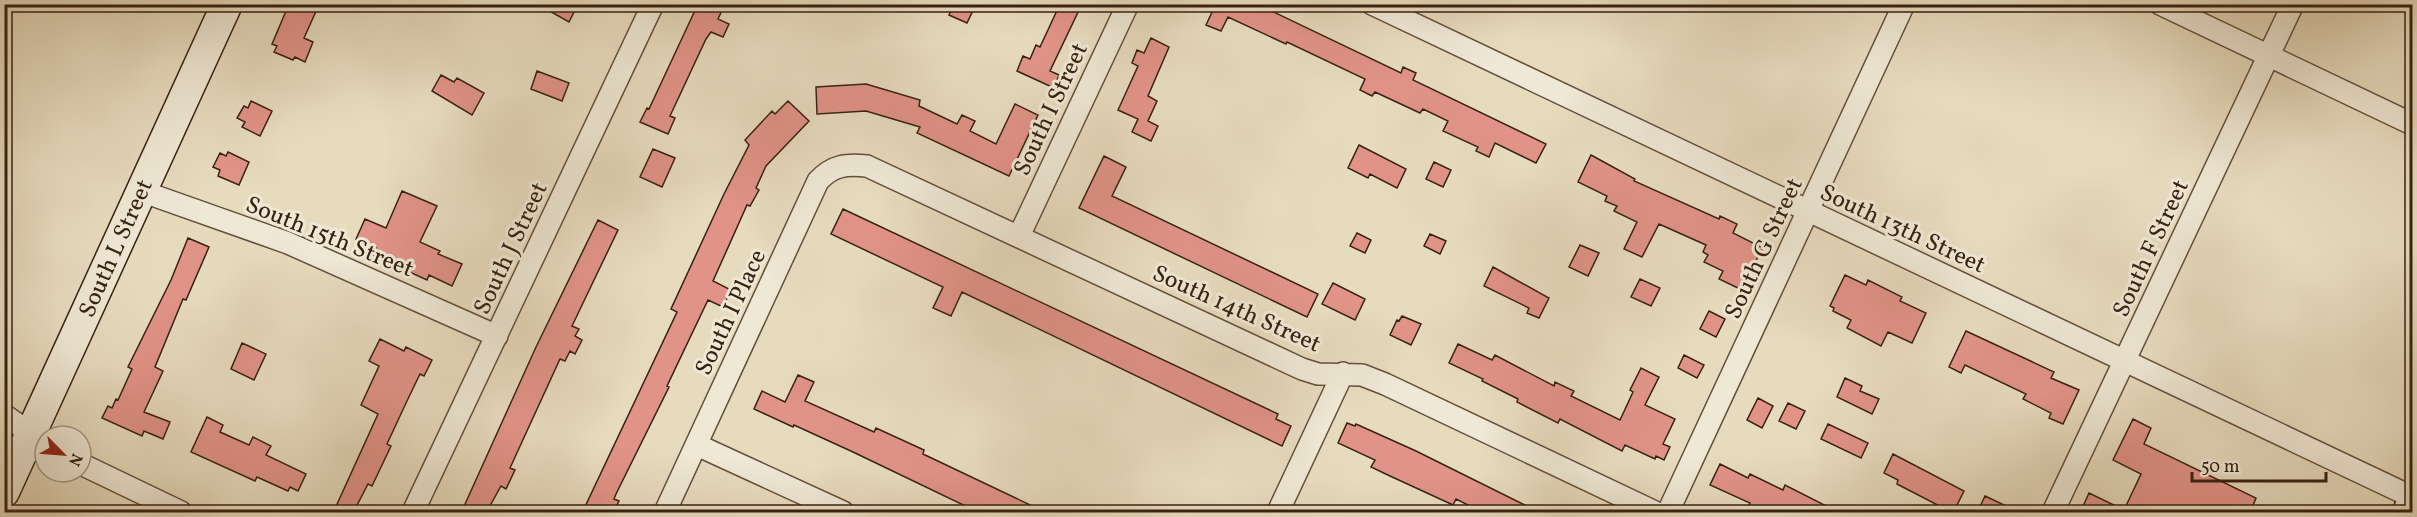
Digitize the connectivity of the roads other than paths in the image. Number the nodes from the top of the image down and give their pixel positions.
1 (227, 4) edge
2 (653, 4) edge
3 (1128, 4) edge
4 (1372, 4) edge
5 (1904, 4) edge
6 (2160, 4) edge
7 (2293, 4) edge
8 (2270, 56) junction
9 (2412, 124) edge
10 (867, 166) joint
11 (141, 191) junction
12 (1808, 212) junction
13 (1019, 236) junction
14 (497, 336) junction
15 (2125, 361) junction
16 (1343, 373) junction
17 (4, 415) edge
18 (44, 424) edge
19 (33, 435) edge
20 (697, 445) junction
21 (33, 447) edge
22 (93, 470) edge
23 (4, 492) edge
24 (2412, 497) edge
25 (2412, 503) edge
26 (182, 513) edge
27 (413, 513) edge
28 (665, 513) edge
29 (843, 513) edge
30 (1278, 513) edge
31 (1655, 513) edge
32 (1668, 513) edge
33 (2053, 513) edge
34 (2408, 513) edge

1 - 11 street, South L Street
2 - 14 street, South J Street
3 - 13 street, South I Street
4 - 12 street, South 13th Street
5 - 12 street, South G Street
6 - 8 street
7 - 8 street, South F Street
8 - 9 street
8 - 15 street, South F Street
10 - 13 street, South 14th Street
10 - 20 street, South I Place
11 - 14 street, South 15th Street
11 - 18 street, South L Street
12 - 15 street, South 13th Street
12 - 32 street, South G Street
13 - 16 street, South 14th Street
14 - 27 street, South J Street
15 - 24 street, South 13th Street
15 - 33 street, South F Street
16 - 30 street
16 - 31 street, South 14th Street
17 - 19 street
20 - 28 street, South I Place
20 - 29 street
21 - 23 street, South L Street
22 - 26 street
25 - 34 street

